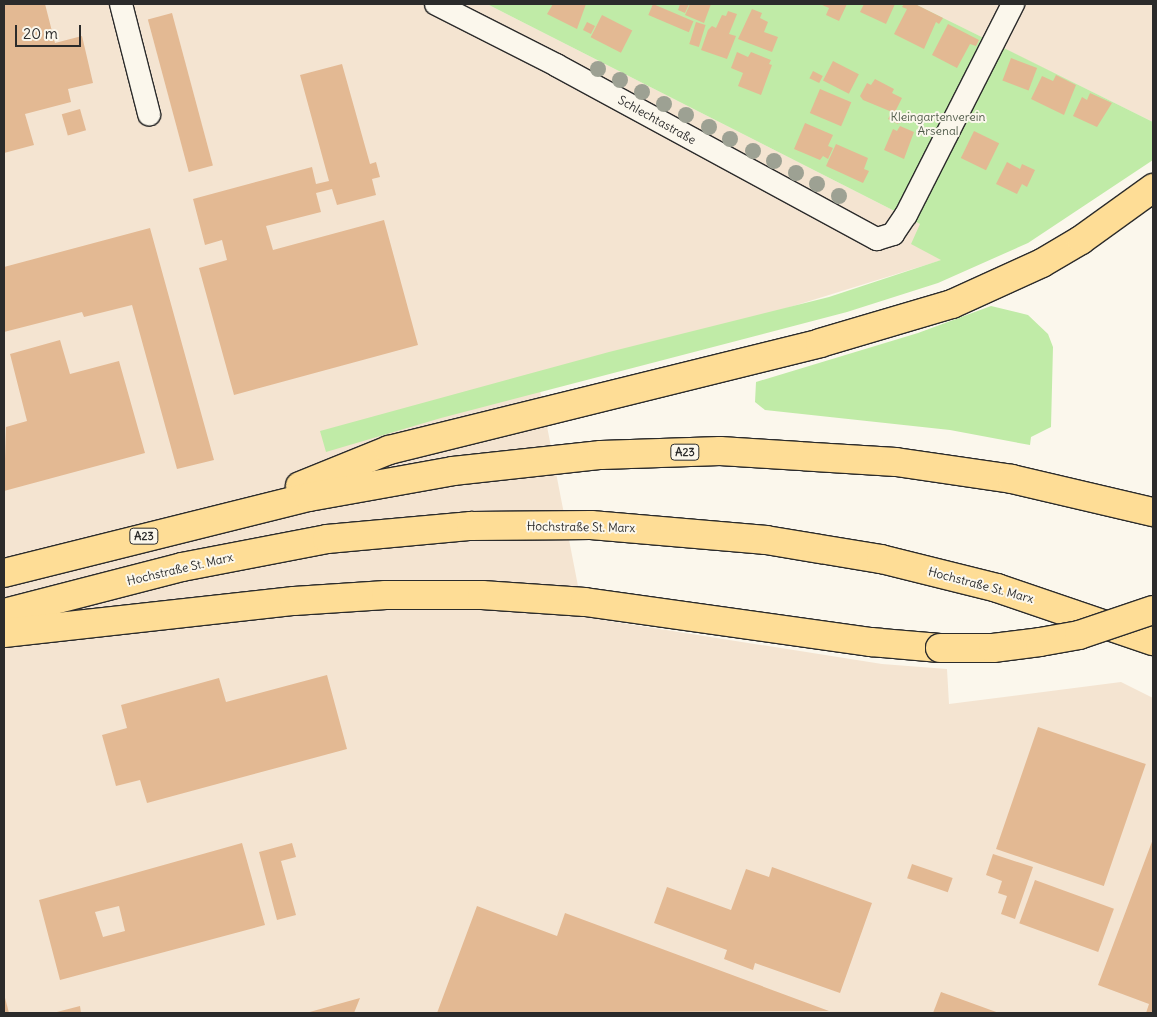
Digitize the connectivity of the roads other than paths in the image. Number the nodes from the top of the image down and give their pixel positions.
1 (121, 4) edge
2 (436, 4) edge
3 (1013, 4) edge
4 (149, 114) dead end
5 (1153, 188) edge
6 (1153, 512) edge
7 (233, 513) junction
8 (4, 572) edge
9 (1153, 610) edge
10 (4, 613) edge
11 (4, 633) edge
12 (1153, 641) edge

1 - 4 street
2 - 3 street, Schlechtastraße
5 - 7 highway
6 - 7 highway, A23
7 - 8 highway, A23
9 - 11 highway, bridge
10 - 12 highway, Hochstraße St. Marx

